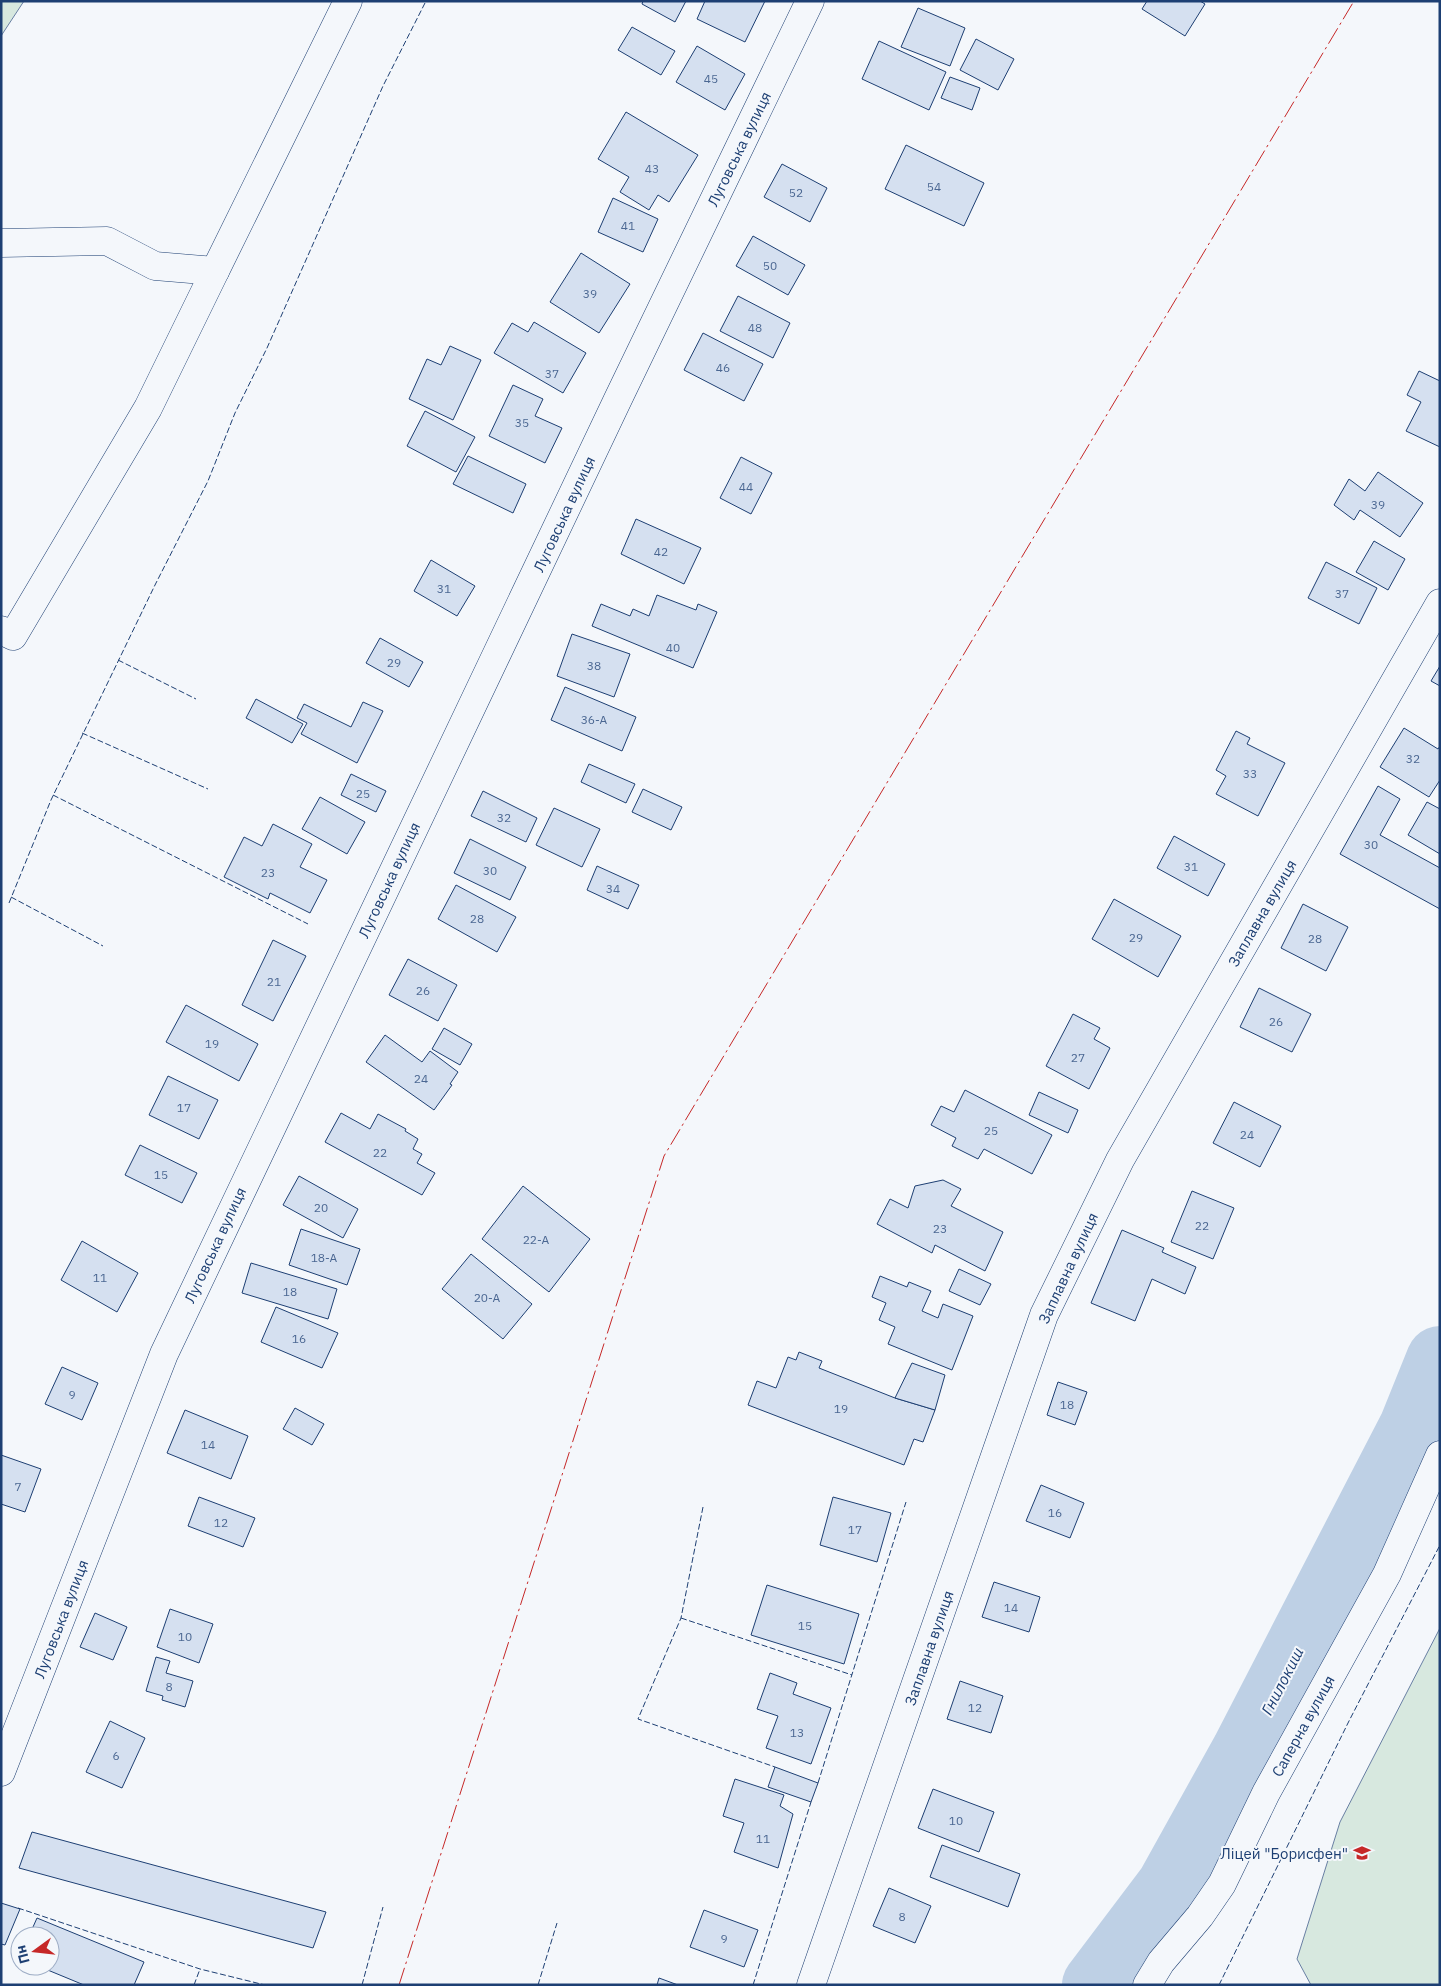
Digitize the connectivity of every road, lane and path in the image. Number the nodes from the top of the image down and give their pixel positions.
1 (348, 1) edge
2 (810, 1) edge
3 (1, 243) edge
4 (214, 271) junction
5 (1440, 603) edge
6 (1, 630) edge
7 (1440, 1456) edge
8 (1, 1772) edge
9 (811, 1985) edge
10 (1147, 1985) edge

1 - 4 street
2 - 8 street, Луговська вулиця
3 - 4 street
4 - 6 street
5 - 9 street, Заплавна вулиця
7 - 10 street, Саперна вулиця

